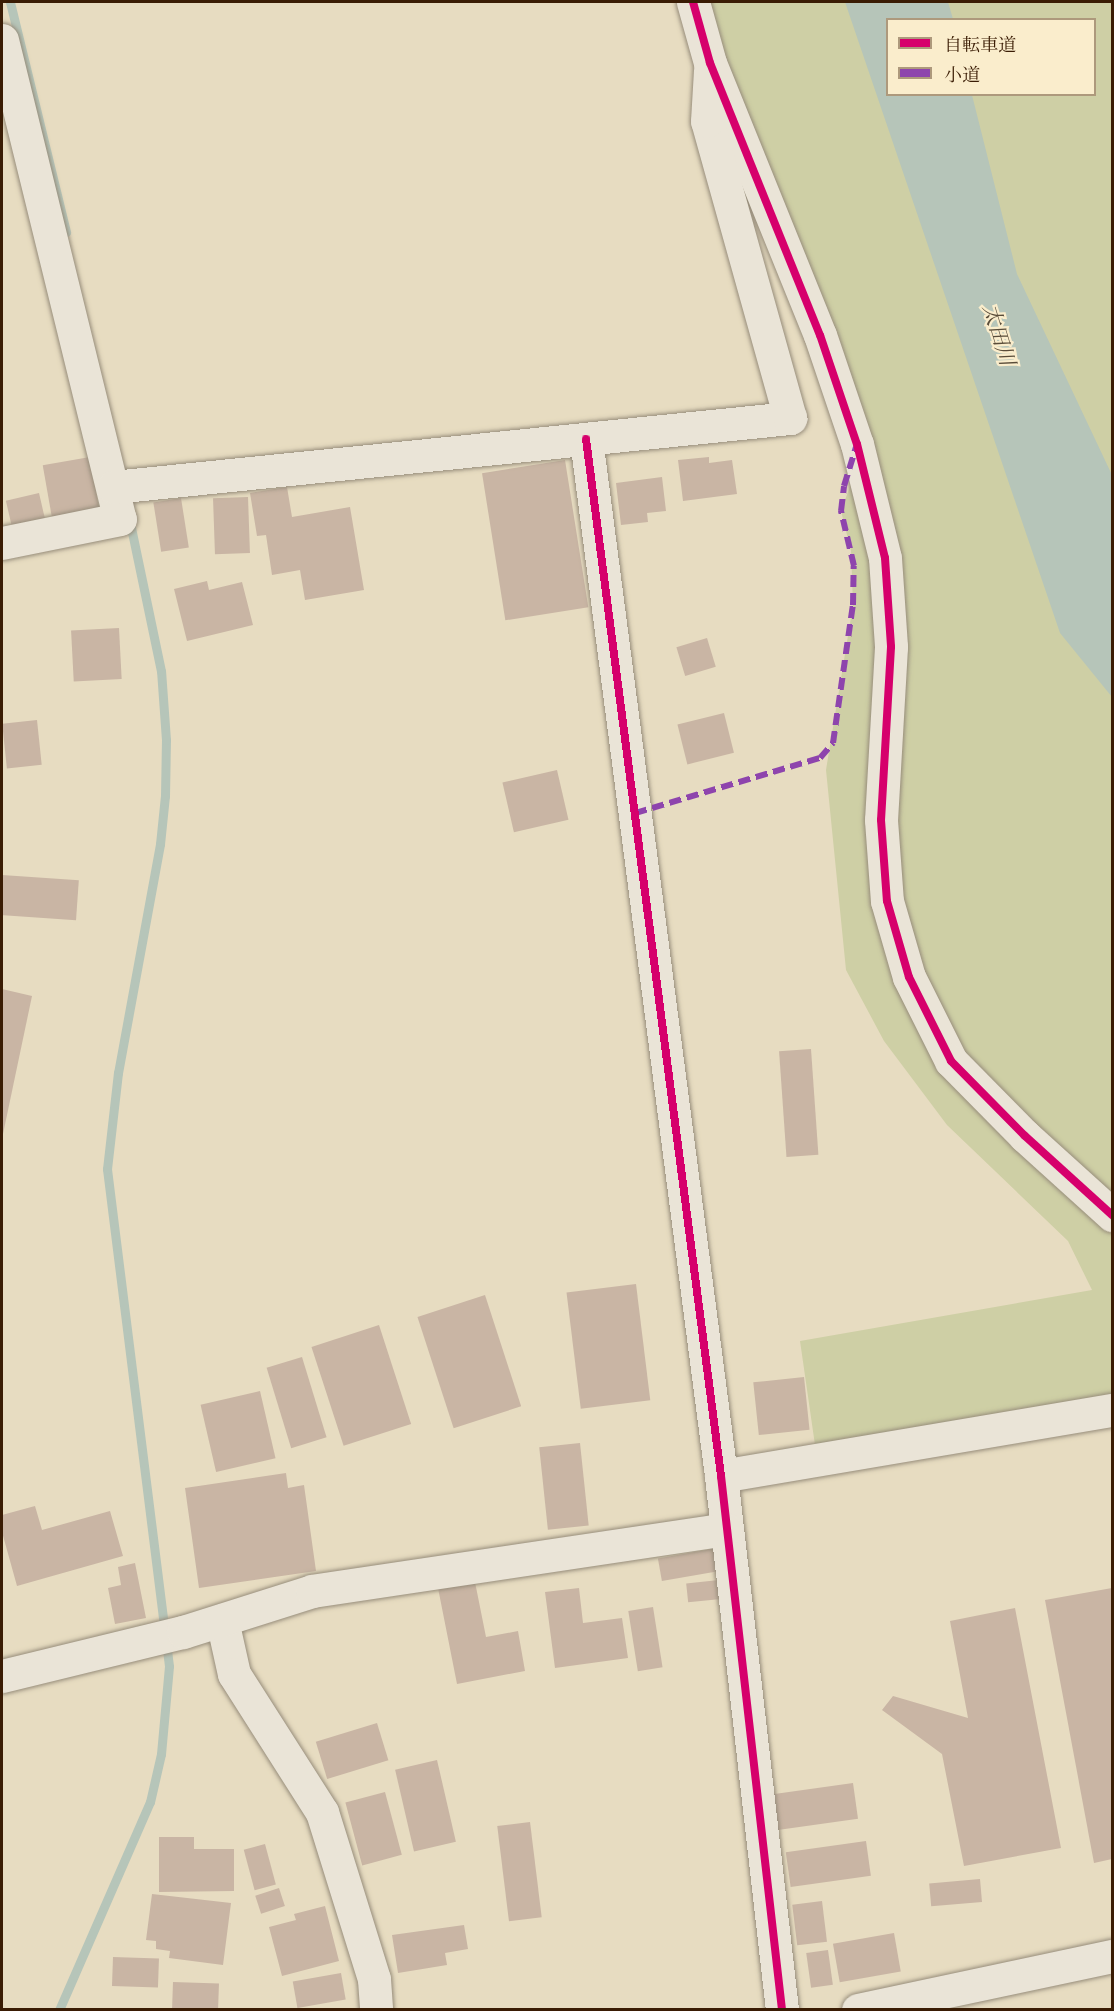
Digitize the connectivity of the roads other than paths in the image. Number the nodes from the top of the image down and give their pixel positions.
1 (693, 2) edge
2 (2, 40) edge
3 (710, 63) junction
4 (586, 440) junction
5 (113, 487) junction
6 (2, 543) edge
7 (1113, 1215) edge
8 (1113, 1410) edge
9 (721, 1476) junction
10 (725, 1528) junction
11 (222, 1620) junction
12 (2, 1676) edge
13 (1113, 1956) edge
14 (376, 2010) edge
15 (782, 2010) edge
16 (858, 2010) edge

1 - 3 street
2 - 5 street
3 - 4 street
3 - 7 street
4 - 5 street
4 - 9 street
5 - 6 street
8 - 9 street
9 - 10 street
10 - 11 street
10 - 15 street
11 - 12 street
11 - 14 street
13 - 16 street

